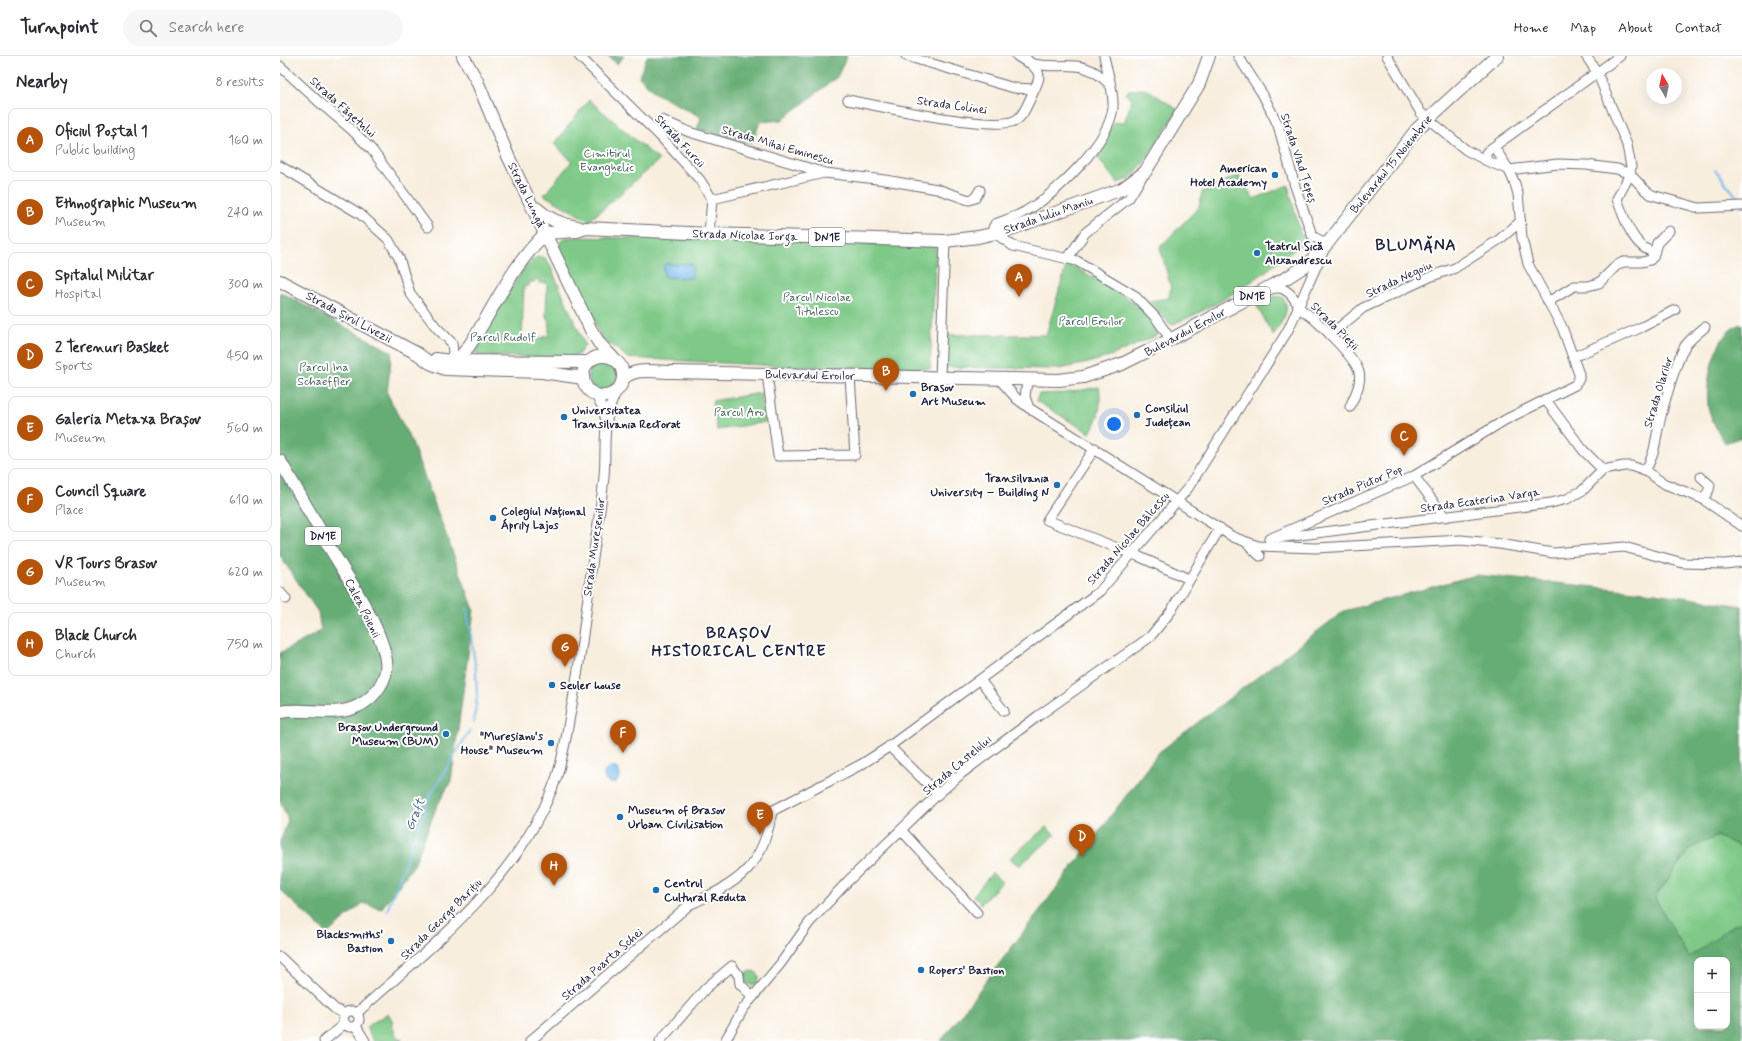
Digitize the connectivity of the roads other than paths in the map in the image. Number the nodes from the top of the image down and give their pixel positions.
1 (463, 56) edge
2 (579, 56) edge
3 (906, 56) edge
4 (1017, 56) edge
5 (1024, 56) edge
6 (1104, 56) edge
7 (1209, 56) edge
8 (1238, 56) edge
9 (1387, 56) edge
10 (1497, 56) edge
11 (1586, 56) edge
12 (1620, 56) edge
13 (1032, 64) junction
14 (280, 66) edge
15 (1597, 72) junction
16 (1110, 85) junction
17 (1035, 89) junction
18 (848, 100) dead end
19 (1427, 118) junction
20 (662, 120) dead end
21 (1494, 147) junction
22 (1466, 150) junction
23 (1486, 160) junction
24 (280, 166) edge
25 (1509, 170) junction
26 (1145, 172) junction
27 (825, 173) junction
28 (1630, 174) junction
29 (980, 190) dead end
30 (712, 199) junction
31 (532, 205) junction
32 (1742, 206) edge
33 (1520, 222) junction
34 (428, 227) dead end
35 (586, 228) junction
36 (1669, 231) dead end
37 (546, 233) junction
38 (995, 233) junction
39 (709, 234) junction
40 (945, 241) junction
41 (1326, 244) junction
42 (1654, 252) junction
43 (1068, 258) junction
44 (280, 280) edge
45 (1258, 293) junction
46 (1548, 302) junction
47 (1300, 307) junction
48 (1675, 310) dead end
49 (1705, 327) dead end
50 (591, 330) junction
51 (1330, 335) junction
52 (1171, 340) junction
53 (471, 343) junction
54 (1573, 357) junction
55 (612, 358) junction
56 (589, 361) junction
57 (454, 364) junction
58 (473, 365) junction
59 (767, 374) junction
60 (850, 376) junction
61 (583, 378) junction
62 (940, 378) junction
63 (1000, 380) junction
64 (1027, 380) junction
65 (621, 383) junction
66 (594, 394) junction
67 (1545, 400) junction
68 (1350, 407) dead end
69 (1029, 408) junction
70 (606, 420) junction
71 (1095, 448) junction
72 (280, 461) edge
73 (1603, 470) junction
74 (1645, 471) junction
75 (1414, 476) junction
76 (1701, 477) dead end
77 (1701, 498) junction
78 (1177, 500) junction
79 (1445, 517) junction
80 (1742, 526) edge
81 (1220, 528) junction
82 (1269, 539) junction
83 (1246, 542) junction
84 (1132, 554) junction
85 (1260, 556) dead end
86 (1742, 562) edge
87 (1189, 579) junction
88 (280, 592) edge
89 (286, 600) dead end
90 (980, 680) junction
91 (1004, 711) dead end
92 (280, 712) edge
93 (889, 746) junction
94 (551, 789) joint
95 (938, 794) junction
96 (772, 812) joint
97 (902, 831) junction
98 (976, 913) dead end
99 (280, 958) edge
100 (753, 997) junction
101 (358, 1013) junction
102 (345, 1019) junction
103 (356, 1026) junction
104 (324, 1041) edge
105 (365, 1041) edge
106 (530, 1041) edge
107 (660, 1041) edge
108 (725, 1041) edge

1 - 31 main road, Strada Lungă
2 - 30 street, Strada Furcii
3 - 17 street
4 - 13 street
5 - 13 street
6 - 16 street
7 - 26 main road, Strada Iuliu Maniu / DN1E
8 - 41 street, Strada Vlad Țepeș
9 - 19 street
10 - 19 main road, Bulevardul 15 Noiembrie / DN1E
11 - 15 street
12 - 15 street
13 - 16 street
13 - 17 street, Strada Colinei
14 - 34 street, Strada Făgetului
15 - 21 street
15 - 28 street
16 - 38 street
17 - 18 street, Strada Colinei
19 - 22 street
19 - 41 main road, Bulevardul 15 Noiembrie / DN1E
20 - 27 street, Strada Mihai Eminescu
21 - 22 street
21 - 23 street
21 - 25 street
22 - 23 street
23 - 25 street
24 - 57 street
25 - 28 street
25 - 33 street
26 - 38 main road, Strada Iuliu Maniu / DN1E
26 - 43 street, Strada Iuliu Maniu
27 - 29 street, Strada Mihai Eminescu
27 - 30 street
28 - 32 street
28 - 42 street
30 - 39 street
31 - 35 main road
31 - 37 main road, Strada Lungă
33 - 46 street
33 - 51 street, Strada Negoiu
35 - 37 main road, Strada Nicolae Iorga / DN1E
35 - 39 main road, Strada Nicolae Iorga / DN1E
36 - 42 street
37 - 50 main road
37 - 53 main road, Strada Lungă
38 - 40 main road, Strada Iuliu Maniu / DN1E
38 - 43 street
39 - 40 main road, Strada Nicolae Iorga / DN1E
40 - 62 street
41 - 45 main road, Bulevardul Eroilor / DN1E
41 - 47 street, Strada Nicolae Bălcescu
42 - 46 street
43 - 52 street
44 - 57 main road, Strada Șirul Livezii
45 - 47 street, Strada Pieții
45 - 52 main road, Bulevardul Eroilor / DN1E
46 - 54 street
47 - 51 street, Strada Pieții
47 - 78 street, Strada Nicolae Bălcescu
48 - 54 street
49 - 74 street, Strada Olarilor
50 - 55 main road
50 - 56 main road
51 - 68 street, Strada Pieții
52 - 64 main road, Bulevardul Eroilor / DN1E
53 - 57 main road, Strada Lungă
53 - 58 main road, Strada Lungă
54 - 67 street, Strada Pictor Pop
55 - 56 main road
55 - 65 main road
56 - 58 main road
56 - 61 main road
57 - 58 main road
58 - 61 main road
59 - 60 main road, Bulevardul Eroilor / DN1E
59 - 60 street
59 - 65 main road, Bulevardul Eroilor / DN1E
60 - 62 main road, Bulevardul Eroilor / DN1E
61 - 66 main road
62 - 63 main road, Bulevardul Eroilor / DN1E
63 - 64 main road, Bulevardul Eroilor / DN1E
63 - 69 street
64 - 69 street
65 - 66 main road, DN1E
65 - 70 street, Strada Mureșenilor
66 - 70 street, Strada Mureșenilor
67 - 73 street
67 - 75 street, Strada Pictor Pop
69 - 71 street
70 - 94 street, Strada Mureșenilor
71 - 78 street
71 - 84 street
72 - 92 main road, Calea Poienii / DN1E
73 - 74 street
73 - 79 street, Strada Ecaterina Varga
74 - 77 street
75 - 79 street
75 - 82 street, Strada Pictor Pop
76 - 77 street
77 - 80 street
78 - 81 street
78 - 84 street, Strada Nicolae Bălcescu
79 - 82 street, Strada Ecaterina Varga
81 - 83 street
81 - 87 street, Strada Castelului
82 - 83 street, Strada Ecaterina Varga
83 - 85 street
83 - 86 street
84 - 87 street
84 - 90 street, Strada Nicolae Bălcescu
87 - 95 street, Strada Castelului
88 - 89 street
90 - 91 street
90 - 93 street, Strada Nicolae Bălcescu
93 - 95 street
93 - 96 street, Strada Nicolae Bălcescu
94 - 101 street, Strada George Barițiu
95 - 97 street, Strada Castelului
96 - 106 street, Strada Poarta Schei
97 - 98 street
97 - 100 street, Strada Castelului
99 - 102 street
100 - 107 street
100 - 108 street, Strada Castelului
101 - 102 street
101 - 103 street
102 - 103 street
102 - 104 street
103 - 105 street

